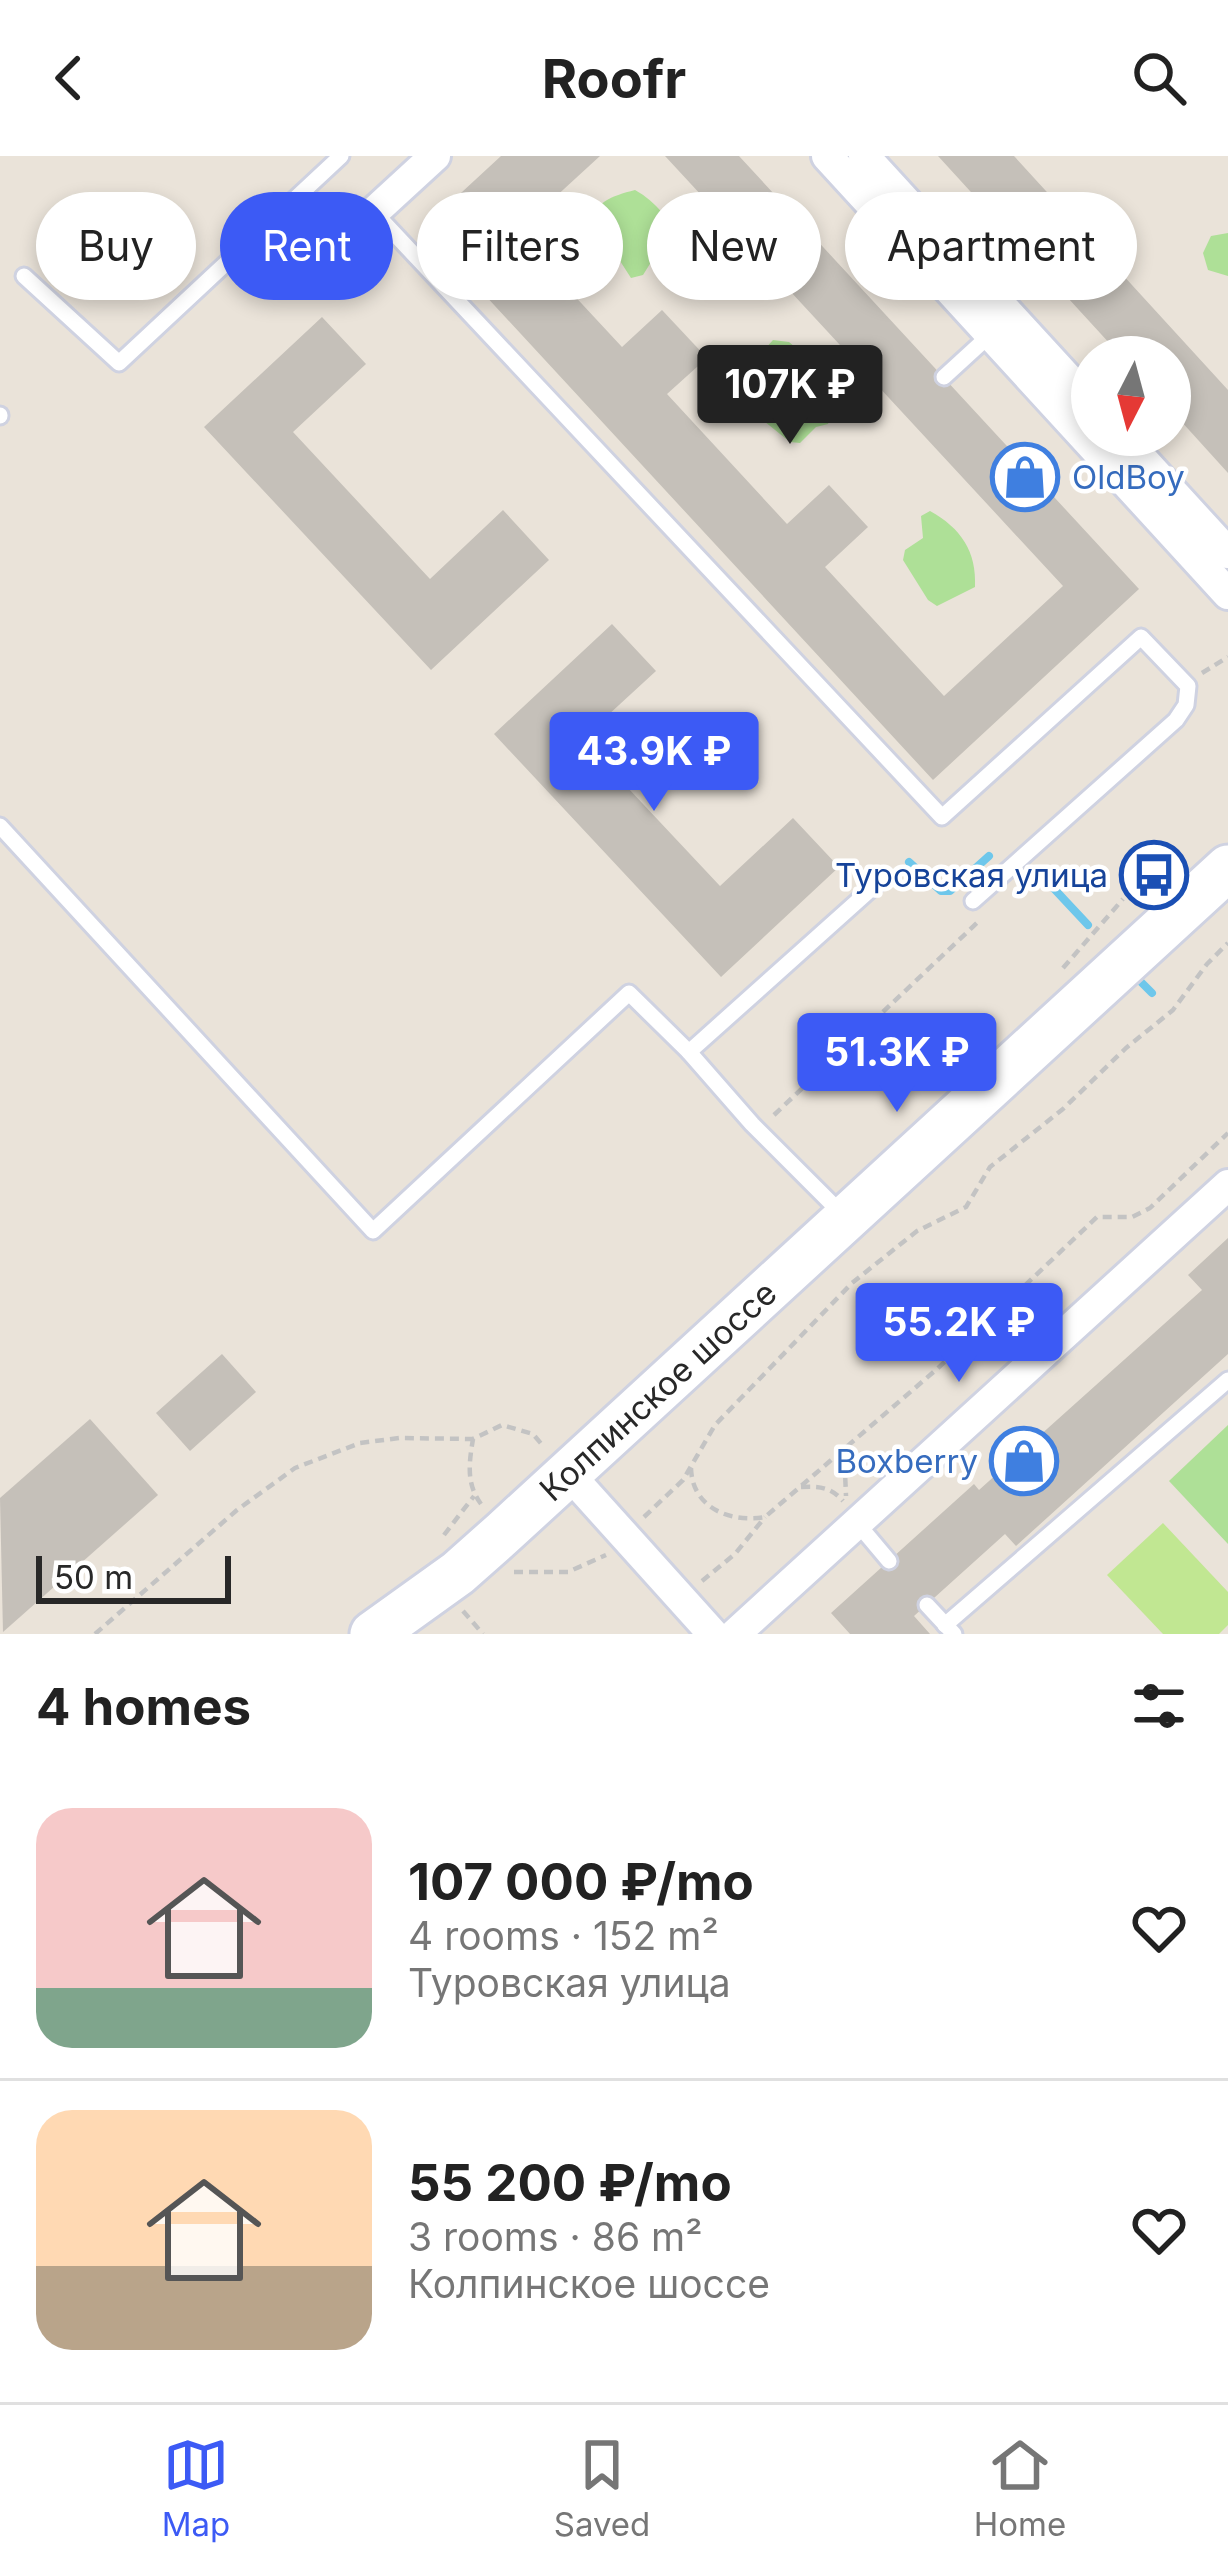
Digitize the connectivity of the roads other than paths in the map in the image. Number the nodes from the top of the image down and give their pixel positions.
1 (341, 156) edge
2 (435, 156) edge
3 (826, 156) edge
4 (864, 156) edge
5 (393, 195) edge
6 (393, 232) edge
7 (24, 276) dead end
8 (1000, 300) edge
9 (990, 314) junction
10 (944, 377) dead end
11 (1071, 386) edge
12 (1139, 456) edge
13 (1228, 553) edge
14 (1228, 594) edge
15 (0, 826) edge
16 (1228, 868) edge
17 (880, 881) dead end
18 (973, 901) dead end
19 (689, 1052) junction
20 (1228, 1185) edge
21 (846, 1218) junction
22 (1228, 1381) edge
23 (568, 1473) junction
24 (856, 1523) junction
25 (889, 1561) dead end
26 (456, 1587) junction
27 (928, 1604) dead end
28 (753, 1628) edge
29 (950, 1630) edge
30 (373, 1634) edge
31 (401, 1634) edge
32 (713, 1634) edge

1 - 7 lane
2 - 5 street
3 - 9 street
4 - 9 street
6 - 18 lane
8 - 9 lane
9 - 10 lane
9 - 11 street
9 - 14 street
12 - 13 street
15 - 19 lane
16 - 21 main road, Колпинское шоссе
17 - 19 lane
19 - 21 lane
20 - 24 street
21 - 23 main road, Колпинское шоссе
22 - 29 lane
23 - 26 main road, Колпинское шоссе
23 - 32 street
24 - 25 lane
24 - 28 street
26 - 30 main road, Колпинское шоссе
26 - 31 main road, Колпинское шоссе
27 - 29 lane

